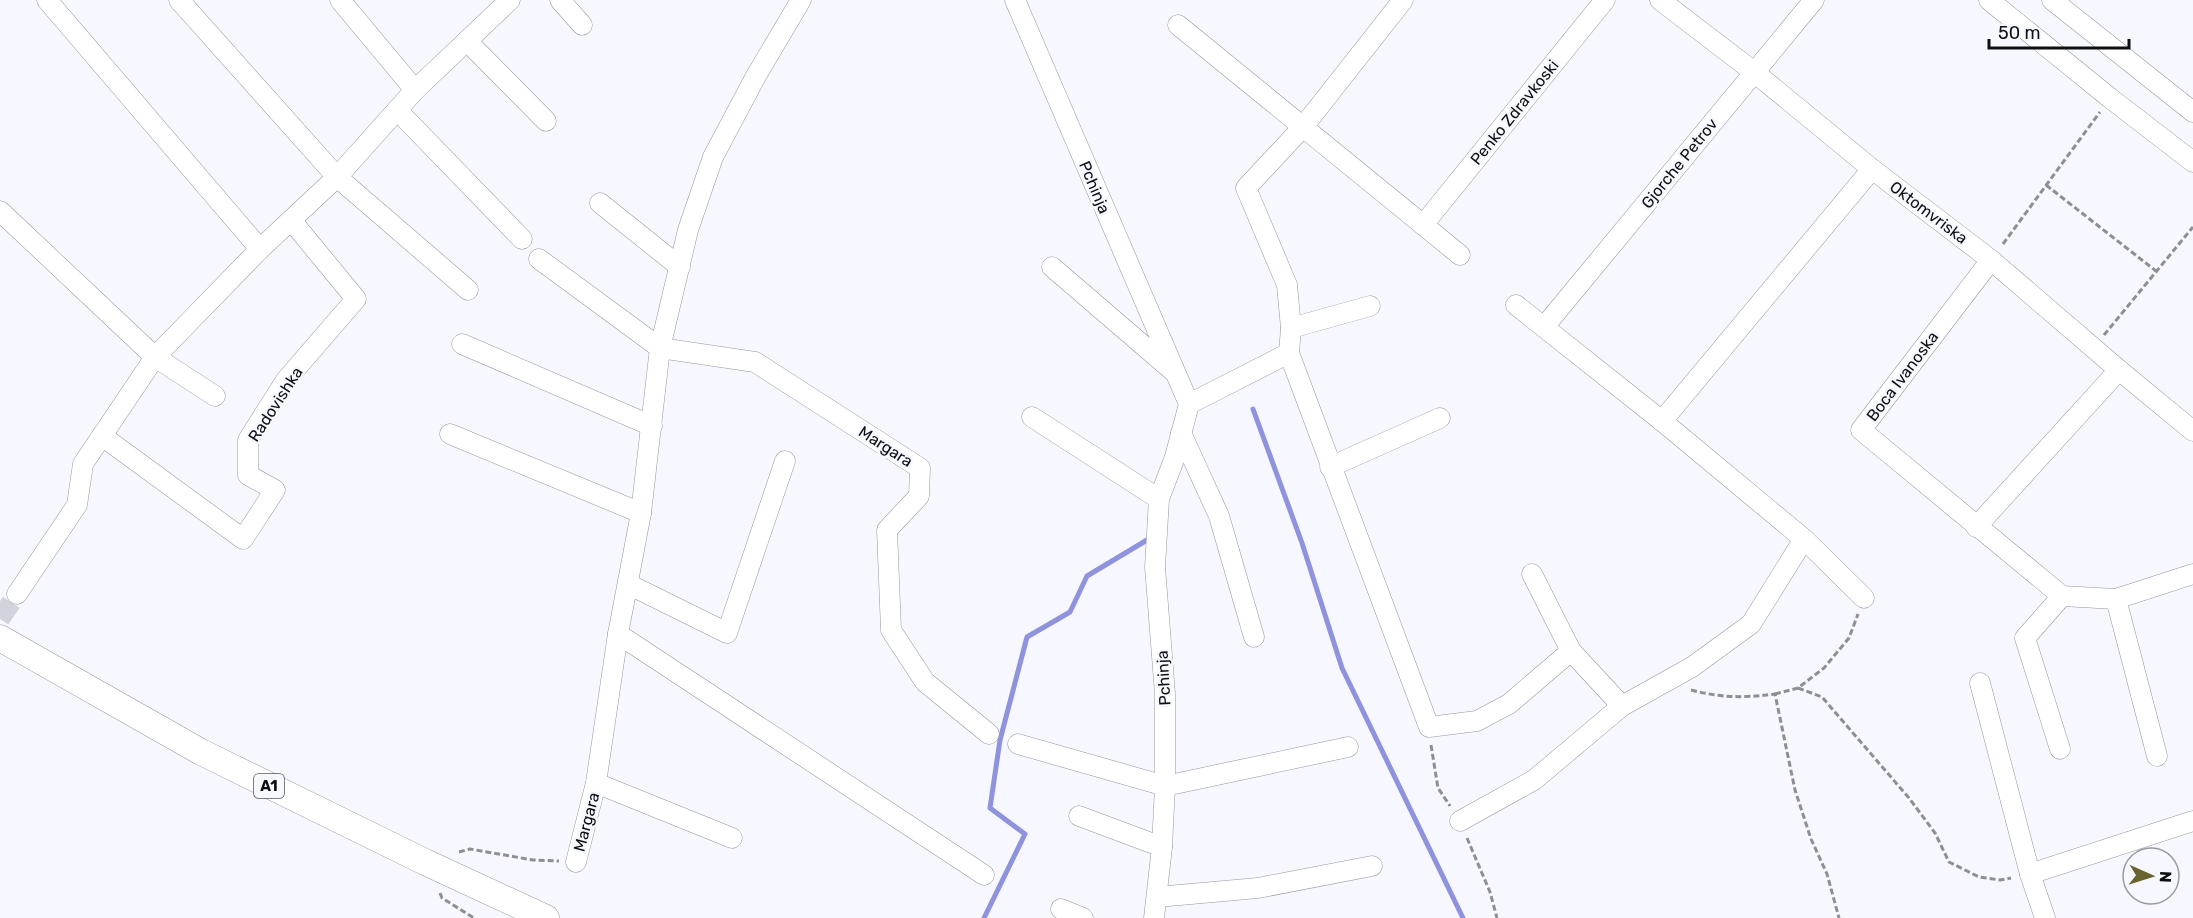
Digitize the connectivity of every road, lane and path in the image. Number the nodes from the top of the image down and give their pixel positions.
1 (47, 0) edge
2 (179, 0) edge
3 (340, 0) edge
4 (510, 0) edge
5 (560, 0) edge
6 (801, 0) edge
7 (1015, 0) edge
8 (1403, 0) edge
9 (1605, 0) edge
10 (1660, 0) edge
11 (1814, 0) edge
12 (1989, 0) edge
13 (2052, 0) edge
14 (582, 25) dead end
15 (1178, 25) dead end
16 (467, 41) junction
17 (1754, 72) junction
18 (415, 90) junction
19 (2110, 98) junction
20 (397, 110) junction
21 (2193, 112) edge
22 (546, 122) dead end
23 (1303, 127) junction
24 (2193, 162) edge
25 (1872, 169) junction
26 (337, 177) junction
27 (2046, 185) junction
28 (600, 203) dead end
29 (0, 212) edge
30 (291, 220) junction
31 (1423, 225) junction
32 (2193, 227) edge
33 (522, 239) dead end
34 (260, 249) junction
35 (1460, 255) dead end
36 (539, 259) dead end
37 (1991, 260) junction
38 (680, 267) junction
39 (1052, 267) dead end
40 (2156, 271) junction
41 (468, 290) dead end
42 (1515, 305) dead end
43 (1370, 306) dead end
44 (1544, 327) junction
45 (1291, 328) junction
46 (462, 344) dead end
47 (660, 348) junction
48 (2094, 348) junction
49 (1289, 353) junction
50 (155, 357) junction
51 (2119, 370) junction
52 (1176, 373) junction
53 (215, 396) dead end
54 (1189, 404) junction
55 (1032, 417) dead end
56 (1440, 418) dead end
57 (1662, 422) junction
58 (652, 426) junction
59 (2193, 431) edge
60 (1181, 433) junction
61 (450, 434) dead end
62 (102, 435) junction
63 (785, 461) dead end
64 (1330, 468) junction
65 (1159, 499) junction
66 (641, 513) junction
67 (1976, 527) junction
68 (1804, 539) junction
69 (1532, 574) dead end
70 (2193, 574) edge
71 (628, 584) junction
72 (17, 594) tunnel mouth
73 (2061, 596) junction
74 (1864, 598) joint
75 (2116, 599) junction
76 (618, 634) junction
77 (1254, 637) dead end
78 (0, 638) edge
79 (1570, 651) junction
80 (1980, 683) dead end
81 (1659, 685) junction
82 (1798, 688) junction
83 (1775, 694) junction
84 (1622, 706) junction
85 (989, 734) dead end
86 (1018, 744) dead end
87 (1348, 747) dead end
88 (2060, 749) dead end
89 (2157, 756) dead end
90 (596, 783) junction
91 (1165, 786) junction
92 (1079, 816) dead end
93 (1460, 821) dead end
94 (2193, 821) edge
95 (732, 838) dead end
96 (1162, 847) junction
97 (458, 853) dead end
98 (576, 862) joint
99 (1371, 866) dead end
100 (2030, 874) junction
101 (984, 875) dead end
102 (1157, 897) junction
103 (1061, 909) dead end
104 (546, 918) edge
105 (1083, 918) edge
106 (1154, 918) edge
107 (1839, 918) edge
108 (2045, 918) edge

1 - 34 street
2 - 26 street
3 - 18 street
4 - 16 street
5 - 14 street
6 - 38 street, Margara
7 - 52 street, Pchinja
8 - 23 street
9 - 31 street, Penko Zdravkoski
10 - 17 street, Oktomvriska
11 - 17 street, Gjorche Petrov
12 - 19 street
13 - 21 street
15 - 23 street
16 - 18 street
16 - 22 street
17 - 25 street, Oktomvriska
17 - 44 street, Gjorche Petrov
18 - 20 street
19 - 24 street
19 - 27 path
20 - 26 street
20 - 33 street
23 - 31 street
23 - 45 street
25 - 37 street, Oktomvriska
25 - 57 street
26 - 30 street
26 - 41 street
27 - 37 path
27 - 40 path
28 - 38 street
29 - 50 street
30 - 34 street
30 - 62 street, Radovishka
31 - 35 street
32 - 40 path
34 - 50 street
36 - 47 street, Margara
37 - 48 street, Oktomvriska
37 - 67 street, Boca Ivanoska
38 - 47 street, Margara
39 - 52 street, Pchinja
40 - 48 path
42 - 44 street
43 - 45 street
44 - 57 street
45 - 49 street
46 - 58 street
47 - 58 street, Margara
47 - 85 street, Margara
48 - 51 street, Oktomvriska
49 - 54 street
49 - 64 street
50 - 53 street
50 - 62 street
51 - 59 street, Oktomvriska
51 - 67 street
52 - 54 street, Pchinja
54 - 60 street, Pchinja
55 - 65 street
56 - 64 street
57 - 68 street
58 - 66 street, Margara
60 - 65 street, Pchinja
60 - 77 street
61 - 66 street
62 - 72 street
63 - 71 street
64 - 79 street
65 - 91 street, Pchinja
66 - 71 street, Margara
67 - 73 street, Boca Ivanoska
68 - 74 street
68 - 81 street
69 - 79 street
70 - 75 street
71 - 76 street, Margara
73 - 75 street
73 - 88 street
74 - 82 path
75 - 89 street
76 - 90 street, Margara
76 - 101 street
78 - 104 main road, A1
79 - 84 street
80 - 100 street
81 - 83 path
81 - 84 street
82 - 83 path
82 - 100 path
83 - 107 path
84 - 93 street
86 - 91 street
87 - 91 street
90 - 95 street, Margara
90 - 98 street, Margara
91 - 96 street, Pchinja
92 - 96 street
94 - 100 street
96 - 102 street, Pchinja
97 - 98 path
99 - 102 street
100 - 108 street
102 - 106 street, Pchinja
103 - 105 street

